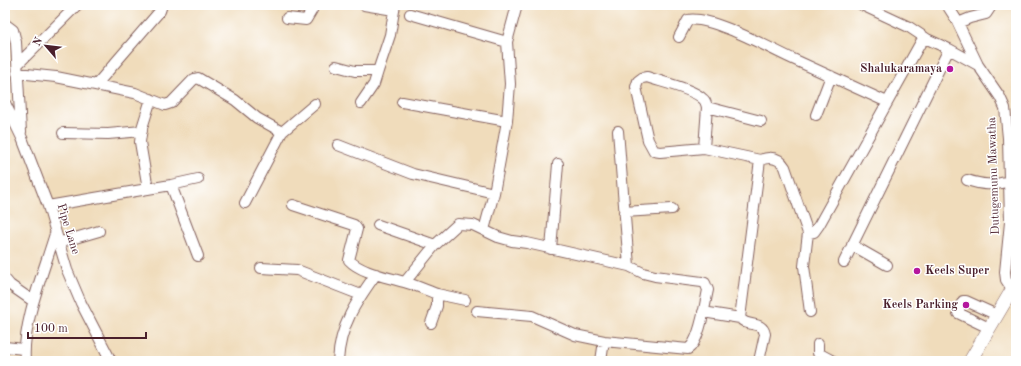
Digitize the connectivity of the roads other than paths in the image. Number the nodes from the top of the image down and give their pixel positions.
1 (76, 5) edge
2 (150, 5) edge
3 (313, 5) edge
4 (364, 5) edge
5 (517, 5) edge
6 (862, 5) edge
7 (947, 5) edge
8 (992, 5) edge
9 (161, 8) edge
10 (394, 8) edge
11 (410, 14) dead end
12 (287, 18) dead end
13 (958, 23) junction
14 (5, 24) edge
15 (679, 37) dead end
16 (927, 39) junction
17 (507, 42) junction
18 (949, 49) junction
19 (978, 65) junction
20 (336, 66) dead end
21 (18, 68) junction
22 (378, 71) junction
23 (831, 76) junction
24 (96, 85) junction
25 (151, 99) junction
26 (402, 102) dead end
27 (887, 102) junction
28 (5, 103) edge
29 (362, 103) dead end
30 (315, 104) dead end
31 (707, 107) junction
32 (816, 115) dead end
33 (507, 121) junction
34 (761, 121) dead end
35 (142, 131) junction
36 (282, 132) junction
37 (618, 132) dead end
38 (63, 133) dead end
39 (22, 138) junction
40 (338, 145) dead end
41 (704, 148) junction
42 (760, 160) junction
43 (558, 164) dead end
44 (198, 179) dead end
45 (967, 180) dead end
46 (1009, 181) junction
47 (171, 185) junction
48 (148, 189) junction
49 (494, 193) junction
50 (245, 203) dead end
51 (293, 205) dead end
52 (48, 206) junction
53 (672, 209) dead end
54 (624, 212) junction
55 (378, 225) dead end
56 (484, 230) junction
57 (99, 231) dead end
58 (808, 233) junction
59 (57, 239) junction
60 (435, 245) junction
61 (852, 245) junction
62 (551, 249) junction
63 (198, 256) dead end
64 (844, 262) dead end
65 (887, 264) dead end
66 (629, 266) junction
67 (261, 268) dead end
68 (376, 274) junction
69 (5, 279) edge
70 (405, 282) junction
71 (1014, 286) edge
72 (437, 294) junction
73 (361, 295) junction
74 (465, 300) dead end
75 (33, 301) junction
76 (477, 311) dead end
77 (703, 312) junction
78 (810, 312) dead end
79 (997, 315) junction
80 (740, 318) junction
81 (431, 323) dead end
82 (989, 328) junction
83 (604, 340) junction
84 (818, 344) dead end
85 (5, 347) edge
86 (24, 349) junction
87 (25, 361) edge
88 (111, 361) edge
89 (338, 361) edge
90 (601, 361) edge
91 (759, 361) edge
92 (832, 361) edge
93 (971, 361) edge

1 - 21 street
2 - 9 street
3 - 12 street
4 - 10 street
5 - 17 street
6 - 16 street
7 - 13 street, Dutugemunu Mawatha
8 - 13 street
9 - 24 street
10 - 22 street
11 - 17 street
13 - 19 street, Dutugemunu Mawatha
14 - 21 street
15 - 23 street
16 - 18 street
16 - 27 street
17 - 33 street
18 - 19 street
18 - 61 street
19 - 46 street, Dutugemunu Mawatha
20 - 22 street
21 - 24 street
21 - 39 street
22 - 29 street
23 - 27 street
23 - 32 street
24 - 25 street
25 - 35 street
25 - 36 street
26 - 33 street
27 - 58 street
28 - 39 street, Pipe Lane
30 - 36 street
31 - 34 street
31 - 41 street
31 - 41 street
33 - 49 street
35 - 38 street
35 - 48 street
36 - 50 street
37 - 54 street
39 - 52 street, Pipe Lane
40 - 49 street
41 - 42 street
42 - 58 street
42 - 80 street
43 - 62 street
44 - 47 street
45 - 46 street
46 - 71 street, Dutugemunu Mawatha
47 - 48 street
47 - 63 street
48 - 52 street
49 - 56 street
51 - 68 street
52 - 59 street, Pipe Lane
53 - 54 street
54 - 66 street
55 - 60 street
56 - 60 street
56 - 62 street
57 - 59 street
58 - 78 street
59 - 75 street
59 - 88 street, Pipe Lane
60 - 70 street
61 - 64 street
61 - 65 street
62 - 66 street
66 - 77 street
67 - 73 street
68 - 70 street
68 - 73 street
69 - 75 street
70 - 72 street
71 - 79 main road
72 - 74 street
72 - 81 street
73 - 89 street
75 - 86 street
76 - 83 street
77 - 80 street
77 - 83 street
79 - 82 main road
79 - 82 street
80 - 91 street
82 - 93 main road
83 - 90 street
84 - 92 street
85 - 86 street
86 - 87 street

